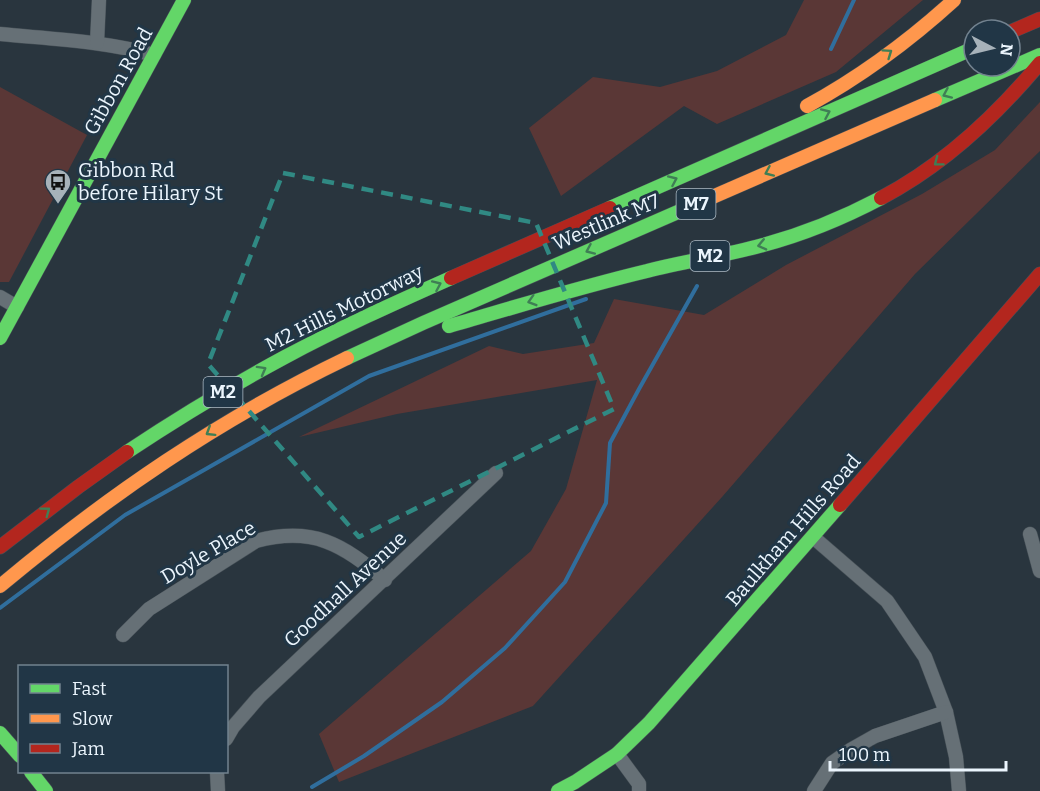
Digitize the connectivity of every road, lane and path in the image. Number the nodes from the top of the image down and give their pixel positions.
1 (99, 0) edge
2 (184, 0) edge
3 (954, 0) edge
4 (1040, 19) edge
5 (1022, 27) edge
6 (0, 33) edge
7 (97, 43) junction
8 (962, 53) edge
9 (154, 55) junction
10 (1040, 55) edge
11 (1040, 63) edge
12 (734, 153) junction
13 (1040, 274) edge
14 (0, 297) edge
15 (17, 307) junction
16 (0, 338) edge
17 (354, 355) junction
18 (496, 473) dead end
19 (1030, 534) dead end
20 (813, 537) junction
21 (0, 547) edge
22 (1040, 571) edge
23 (384, 580) junction
24 (0, 586) edge
25 (123, 635) dead end
26 (946, 712) junction
27 (0, 733) edge
28 (228, 736) edge
29 (18, 754) edge
30 (617, 754) junction
31 (32, 773) edge
32 (218, 773) edge
33 (46, 791) edge
34 (218, 791) edge
35 (558, 791) edge
36 (639, 791) edge
37 (814, 791) edge
38 (959, 791) edge

1 - 7 street
2 - 9 main road, Gibbon Road
12 -> 3 main road, M2
4 - 5 main road
6 - 7 street
7 - 9 street
12 -> 8 main road
9 - 15 main road, Gibbon Road
10 -> 17 main road, Westlink M7 / M7
11 -> 17 main road, M2
21 -> 12 main road, M2 Hills Motorway / M2
13 - 20 main road, Baulkham Hills Road
14 - 15 street
15 - 16 main road, Gibbon Road
17 -> 24 main road, M2
18 - 23 street, Goodhall Avenue
19 - 22 street
20 - 26 street
20 - 30 main road, Baulkham Hills Road
23 - 25 street, Doyle Place
23 - 28 street, Goodhall Avenue
26 - 37 street
26 - 38 street
27 - 29 main road
30 - 35 main road, Baulkham Hills Road
30 - 36 street
31 - 33 main road
32 - 34 street

